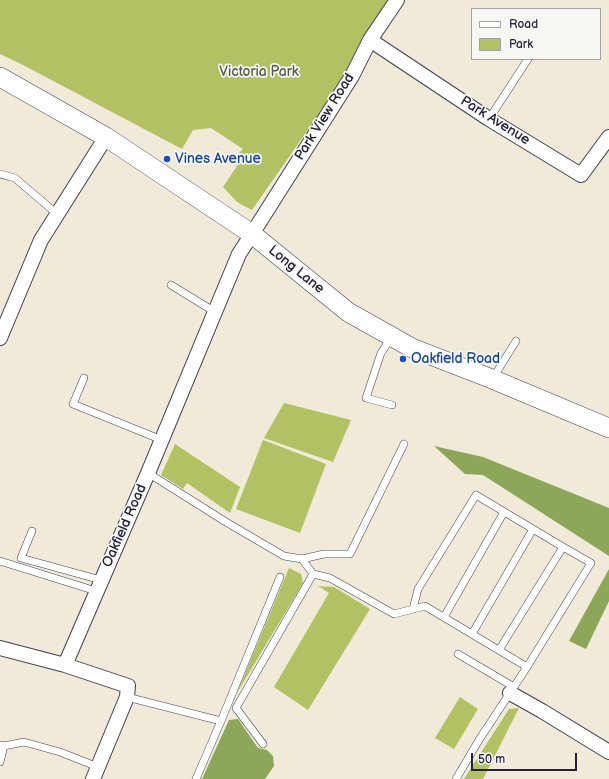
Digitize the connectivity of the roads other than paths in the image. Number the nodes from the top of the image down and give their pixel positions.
1 (397, 0) edge
2 (370, 40) junction
3 (527, 60) edge
4 (0, 77) edge
5 (489, 119) junction
6 (106, 137) junction
7 (609, 137) edge
8 (0, 174) edge
9 (57, 214) junction
10 (252, 234) junction
11 (171, 285) dead end
12 (215, 312) junction
13 (391, 336) junction
14 (0, 338) edge
15 (516, 341) dead end
16 (84, 378) dead end
17 (492, 379) junction
18 (392, 405) dead end
19 (609, 428) edge
20 (162, 440) junction
21 (404, 444) dead end
22 (148, 473) junction
23 (504, 512) junction
24 (533, 529) junction
25 (32, 531) dead end
26 (563, 547) junction
27 (302, 559) junction
28 (0, 561) edge
29 (313, 574) junction
30 (280, 577) dead end
31 (99, 586) junction
32 (413, 609) junction
33 (444, 617) junction
34 (472, 634) junction
35 (0, 648) edge
36 (499, 650) junction
37 (458, 654) dead end
38 (65, 665) junction
39 (527, 667) junction
40 (512, 690) junction
41 (128, 692) junction
42 (221, 721) junction
43 (263, 744) dead end
44 (2, 745) edge
45 (609, 752) edge
46 (0, 762) edge
47 (95, 773) edge
48 (196, 779) edge
49 (456, 779) edge

1 - 2 street, Park View Road
2 - 5 street, Park Avenue
2 - 10 street, Park View Road
3 - 5 lane
4 - 6 street, Long Lane
5 - 7 street, Park Avenue
6 - 9 street
6 - 10 street, Long Lane
8 - 9 lane
9 - 14 street
10 - 12 street, Oakfield Road
10 - 13 street, Long Lane
11 - 12 lane
12 - 20 street, Oakfield Road
13 - 17 street, Long Lane
13 - 18 lane
15 - 17 lane
16 - 20 lane
17 - 19 street, Long Lane
20 - 22 street, Oakfield Road
21 - 27 lane
22 - 27 lane
22 - 31 street, Oakfield Road
23 - 24 lane
23 - 32 lane
23 - 33 lane
24 - 26 lane
24 - 34 lane
25 - 31 lane
26 - 36 lane
26 - 39 lane
27 - 29 lane
28 - 31 lane
29 - 32 lane
29 - 43 lane
30 - 42 lane
31 - 38 street, Oakfield Road
32 - 33 lane
33 - 34 lane
34 - 36 lane
35 - 38 street
36 - 39 lane
37 - 40 lane
38 - 41 street
39 - 40 lane
40 - 45 street
40 - 49 lane
41 - 42 lane
41 - 47 street
42 - 48 lane
44 - 46 lane
44 - 47 lane

